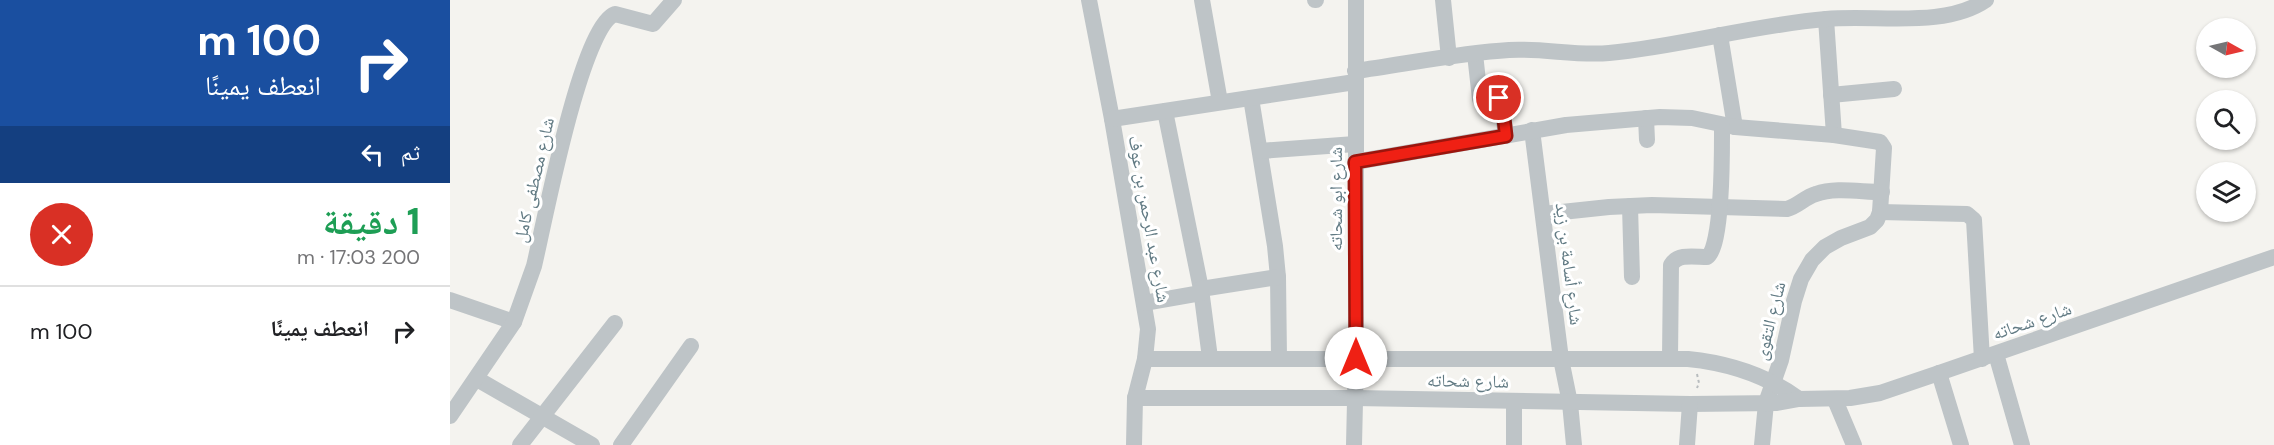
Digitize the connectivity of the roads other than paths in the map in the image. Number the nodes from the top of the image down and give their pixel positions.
1 (674, 0) edge
2 (1089, 0) edge
3 (1202, 0) edge
4 (1356, 0) edge
5 (1443, 0) edge
6 (1986, 0) edge
7 (1826, 19) junction
8 (1720, 35) junction
9 (1475, 54) junction
10 (1449, 58) junction
11 (1355, 77) junction
12 (1894, 89) dead end
13 (1831, 95) junction
14 (1251, 98) junction
15 (1220, 102) junction
16 (1165, 111) junction
17 (1646, 118) junction
18 (1112, 119) junction
19 (1729, 126) junction
20 (1532, 130) junction
21 (1834, 135) junction
22 (1506, 136) junction
23 (1647, 140) dead end
24 (1355, 144) junction
25 (1260, 151) junction
26 (1355, 162) junction
27 (1882, 192) junction
28 (1630, 206) junction
29 (1720, 207) junction
30 (1880, 213) junction
31 (1543, 214) junction
32 (2274, 257) edge
33 (1632, 277) dead end
34 (1278, 278) junction
35 (1201, 291) junction
36 (450, 300) edge
37 (1144, 303) junction
38 (514, 322) junction
39 (615, 323) dead end
40 (691, 346) dead end
41 (1989, 356) junction
42 (1210, 358) junction
43 (1279, 358) junction
44 (1356, 358) junction
45 (1670, 358) junction
46 (1561, 359) junction
47 (1145, 360) junction
48 (1939, 373) junction
49 (477, 379) junction
50 (1773, 383) junction
51 (1136, 398) junction
52 (1355, 398) junction
53 (1693, 398) junction
54 (1799, 399) junction
55 (1835, 400) junction
56 (1514, 401) junction
57 (1570, 403) junction
58 (1766, 403) junction
59 (450, 416) edge
60 (542, 417) junction
61 (520, 445) edge
62 (592, 445) edge
63 (621, 445) edge
64 (1134, 445) edge
65 (1354, 445) edge
66 (1514, 445) edge
67 (1574, 445) edge
68 (1687, 445) edge
69 (1762, 445) edge
70 (1854, 445) edge
71 (1961, 445) edge
72 (2022, 445) edge

1 - 38 street, شارع مصطفى كامل
2 - 18 street, شارع عبد الرحمن بن عوف
3 - 15 street
4 - 11 street, شارع ابو شحاته
5 - 10 street
6 - 7 street
7 - 8 street
7 - 13 street
8 - 9 street
8 - 19 street
9 - 10 street
9 - 22 street
10 - 11 street
11 - 14 street
11 - 24 street, شارع ابو شحاته
12 - 13 street
13 - 21 street
14 - 15 street
14 - 25 street
15 - 16 street
16 - 18 street
16 - 35 street
17 - 19 street
17 - 20 street
17 - 23 street
18 - 37 street, شارع عبد الرحمن بن عوف
19 - 21 street
19 - 29 street
20 - 22 street
20 - 31 street, شارع أسامة بن زيد
21 - 27 street
22 - 26 street
24 - 25 street
24 - 26 street, شارع ابو شحاته
25 - 34 street
26 - 44 street, شارع ابو شحاته
27 - 29 street
27 - 30 street
28 - 29 street
28 - 31 street
28 - 33 street
29 - 45 street
30 - 41 street
30 - 50 street, شارع التقوى
31 - 46 street, شارع أسامة بن زيد
32 - 41 street, شارع شحاته
34 - 35 street
34 - 43 street
35 - 37 street
35 - 42 street
36 - 38 street
37 - 47 street, شارع عبد الرحمن بن عوف
38 - 49 street, شارع مصطفى كامل
39 - 60 street
40 - 63 street
41 - 48 street, شارع شحاته
41 - 72 street
42 - 43 street, شارع شحاته
42 - 47 street, شارع شحاته
43 - 44 street, شارع شحاته
44 - 46 street, شارع شحاته
44 - 52 street, شارع ابو شحاته
45 - 46 street, شارع شحاته
45 - 50 street, شارع شحاته
46 - 57 street, شارع أسامة بن زيد
47 - 51 street, شارع عبد الرحمن بن عوف
48 - 55 street, شارع شحاته
48 - 71 street
49 - 59 street, شارع مصطفى كامل
49 - 60 street
50 - 54 street, شارع شحاته
50 - 58 street, شارع التقوى
51 - 52 street, شارع شحاته
51 - 64 street, شارع عبد الرحمن بن عوف
52 - 56 street, شارع شحاته
52 - 65 street, شارع ابو شحاته
53 - 57 street, شارع شحاته
53 - 58 street, شارع شحاته
53 - 68 street
54 - 55 street, شارع شحاته
54 - 58 street, شارع شحاته
55 - 70 street
56 - 57 street, شارع شحاته
56 - 66 street
57 - 67 street, شارع أسامة بن زيد
58 - 69 street, شارع التقوى
60 - 61 street
60 - 62 street

